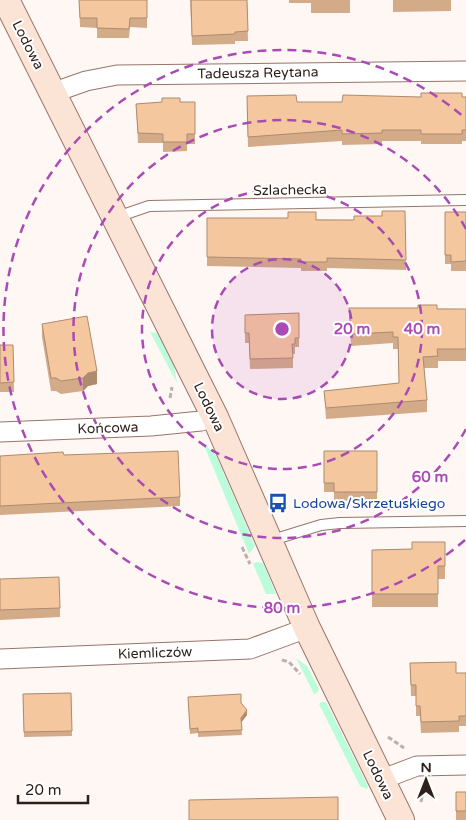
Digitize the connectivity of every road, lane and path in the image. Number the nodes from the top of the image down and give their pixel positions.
1 (6, 0) edge
2 (466, 71) edge
3 (52, 93) junction
4 (466, 200) edge
5 (116, 218) junction
6 (215, 417) junction
7 (0, 432) edge
8 (466, 521) edge
9 (268, 541) junction
10 (307, 628) junction
11 (0, 659) edge
12 (466, 765) edge
13 (380, 780) junction
14 (425, 782) dead end
15 (411, 812) edge

1 - 3 street, Lodowa
2 - 3 street, Tadeusza Reytana
3 - 5 street, Lodowa
4 - 5 lane, Szlachecka
5 - 6 street, Lodowa
6 - 7 street, Końcowa
6 - 9 street, Lodowa
8 - 9 lane
9 - 10 street, Lodowa
10 - 11 street, Kiemliczów
10 - 13 street, Lodowa
12 - 13 street
13 - 15 street, Lodowa
14 - 15 path

